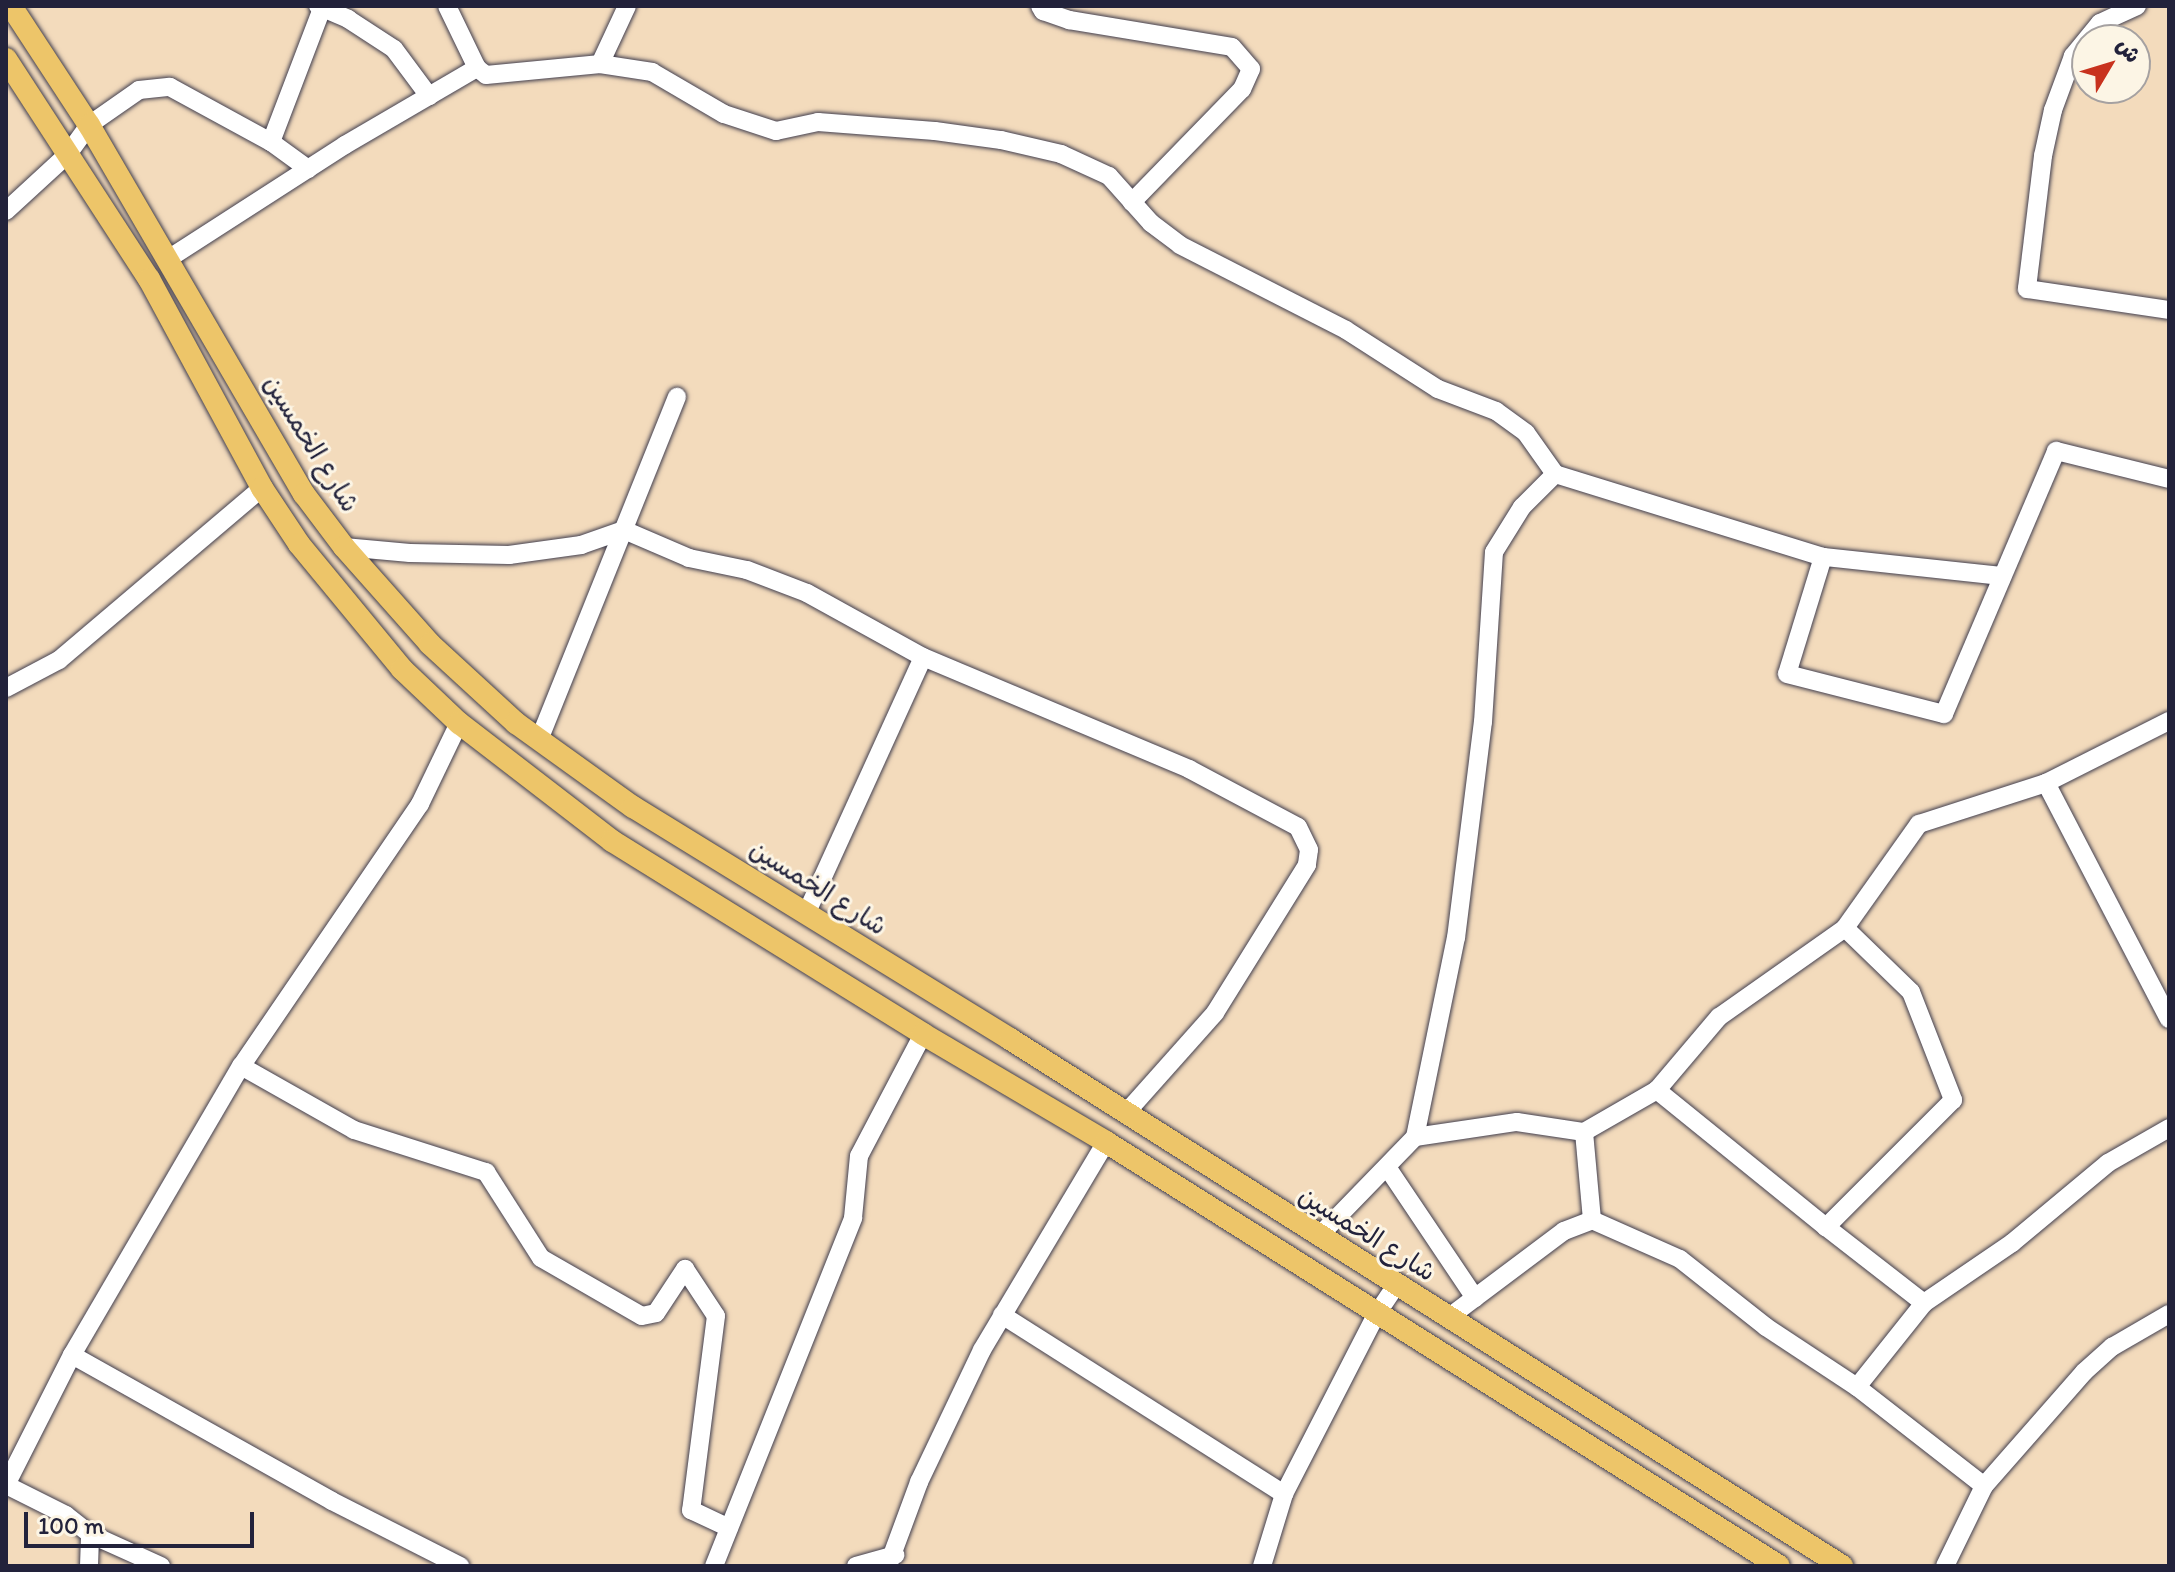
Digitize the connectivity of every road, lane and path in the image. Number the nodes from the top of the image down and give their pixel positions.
1 (11, 6) edge
2 (447, 6) edge
3 (627, 6) edge
4 (1040, 6) edge
5 (2137, 6) edge
6 (321, 7) edge
7 (6, 59) edge
8 (600, 64) junction
9 (477, 68) junction
10 (429, 96) junction
11 (89, 125) junction
12 (271, 142) junction
13 (68, 154) junction
14 (308, 169) junction
15 (1132, 202) junction
16 (6, 211) edge
17 (168, 259) junction
18 (2169, 310) edge
19 (677, 397) dead end
20 (1555, 474) junction
21 (2169, 479) edge
22 (262, 488) junction
23 (624, 530) junction
24 (344, 547) junction
25 (1823, 557) junction
26 (2002, 576) junction
27 (430, 644) junction
28 (923, 657) junction
29 (402, 669) junction
30 (6, 688) edge
31 (2169, 721) edge
32 (459, 723) junction
33 (539, 740) junction
34 (2046, 783) junction
35 (806, 914) junction
36 (1845, 928) junction
37 (2169, 1019) edge
38 (923, 1034) junction
39 (1010, 1039) junction
40 (241, 1066) junction
41 (994, 1073) junction
42 (1657, 1090) junction
43 (1126, 1113) junction
44 (2169, 1128) edge
45 (1584, 1132) junction
46 (1415, 1137) junction
47 (1106, 1142) junction
48 (1387, 1167) junction
49 (1592, 1220) junction
50 (1826, 1227) junction
51 (1319, 1236) junction
52 (1396, 1285) junction
53 (1475, 1298) junction
54 (1924, 1303) junction
55 (2169, 1314) edge
56 (1002, 1315) junction
57 (1376, 1315) junction
58 (1448, 1318) junction
59 (72, 1355) junction
60 (1857, 1387) junction
61 (12, 1453) edge
62 (1984, 1486) junction
63 (1284, 1494) junction
64 (729, 1528) junction
65 (90, 1534) junction
66 (892, 1560) edge
67 (89, 1566) edge
68 (161, 1566) edge
69 (460, 1566) edge
70 (714, 1566) edge
71 (856, 1566) edge
72 (1262, 1566) edge
73 (1779, 1566) edge
74 (1842, 1566) edge
75 (1945, 1566) edge

1 - 11 main road, شارع الخمسين
2 - 9 street
3 - 8 street
4 - 15 street
5 - 18 street
6 - 10 street
6 - 12 street
7 - 13 main road
8 - 9 street
8 - 15 street
9 - 10 street
10 - 14 street
11 - 12 street
11 - 13 street
11 - 17 main road, شارع الخمسين
12 - 14 street
13 - 16 street
13 - 22 main road
14 - 17 street
15 - 20 street
17 - 24 main road, شارع الخمسين
19 - 23 street
20 - 25 street
20 - 46 street
21 - 26 street
22 - 29 main road
22 - 30 street
23 - 24 street
23 - 28 street
23 - 33 street
24 - 27 main road, شارع الخمسين
25 - 26 street
25 - 26 street
27 - 29 main road
27 - 33 main road, شارع الخمسين
28 - 35 street
28 - 43 street
29 - 32 main road
31 - 34 street
32 - 38 main road
32 - 40 street
33 - 35 main road, شارع الخمسين
34 - 36 street
34 - 37 street
35 - 39 main road, شارع الخمسين
36 - 42 street
36 - 50 street
38 - 41 main road
38 - 64 street
39 - 41 main road
39 - 43 main road, شارع الخمسين
40 - 59 street
40 - 64 street
41 - 47 main road
42 - 45 street
42 - 50 street
43 - 51 main road, شارع الخمسين
44 - 54 street
45 - 46 street
45 - 49 street
46 - 48 street
47 - 56 street
47 - 57 main road
48 - 51 street
48 - 53 street
49 - 53 street
49 - 60 street
50 - 54 street
51 - 52 main road, شارع الخمسين
52 - 57 street
52 - 58 main road, شارع الخمسين
53 - 58 street
54 - 60 street
55 - 62 street
56 - 63 street
56 - 66 street
57 - 63 street
57 - 73 main road
58 - 74 main road, شارع الخمسين
59 - 61 street
59 - 69 street
60 - 62 street
61 - 65 street
62 - 75 street
63 - 72 street
64 - 70 street
65 - 67 street
65 - 68 street
66 - 71 street

